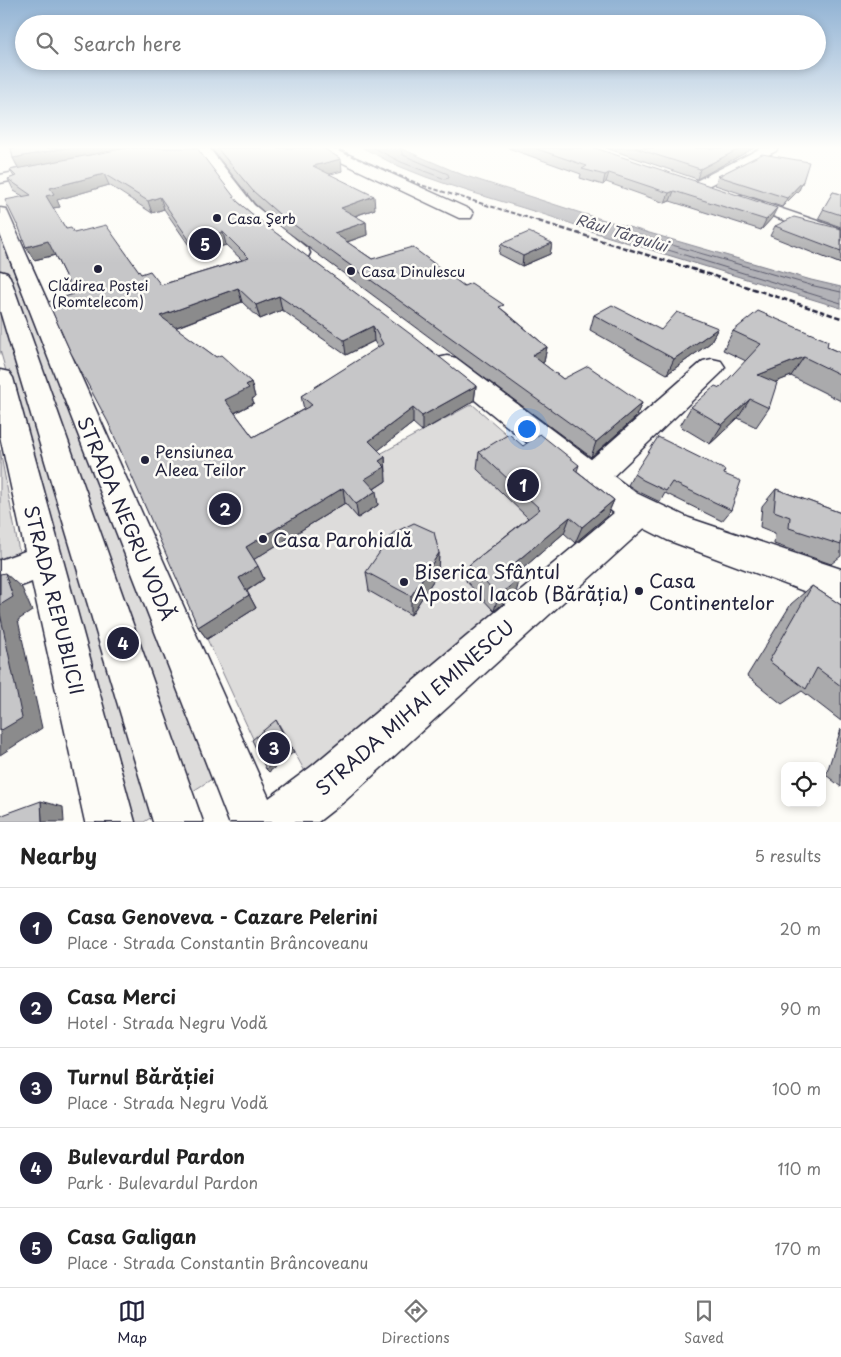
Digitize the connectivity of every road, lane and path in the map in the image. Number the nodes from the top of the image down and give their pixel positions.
1 (231, 186) edge
2 (406, 186) edge
3 (703, 186) edge
4 (0, 214) edge
5 (465, 214) dead end
6 (841, 235) edge
7 (317, 265) edge
8 (0, 277) edge
9 (430, 350) edge
10 (712, 367) dead end
11 (2, 394) edge
12 (592, 477) junction
13 (639, 512) junction
14 (46, 560) junction
15 (0, 576) edge
16 (841, 587) edge
17 (110, 822) edge
18 (178, 822) edge
19 (254, 822) edge
20 (278, 822) edge

1 - 7 main road
2 - 5 main road
3 - 6 main road
4 - 19 main road, STRADA NEGRU VODĂ
8 - 18 main road
9 - 12 main road
10 - 12 main road
11 - 14 main road, STRADA REPUBLICII
12 - 13 main road
13 - 16 main road
13 - 20 main road, STRADA MIHAI EMINESCU
14 - 15 main road
14 - 17 main road, STRADA REPUBLICII

